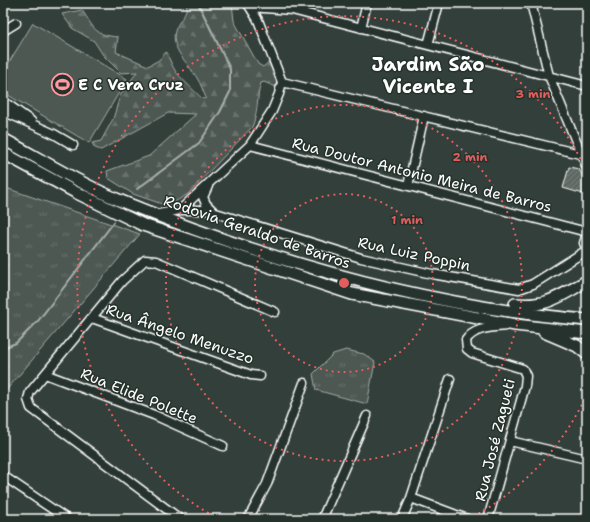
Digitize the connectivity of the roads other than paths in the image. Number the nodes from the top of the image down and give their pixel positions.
1 (367, 3) edge
2 (439, 3) edge
3 (531, 3) edge
4 (249, 5) edge
5 (293, 6) edge
6 (16, 23) dead end
7 (361, 28) junction
8 (3, 31) edge
9 (428, 45) junction
10 (549, 76) junction
11 (282, 82) junction
12 (587, 86) edge
13 (3, 101) edge
14 (3, 111) edge
15 (424, 116) junction
16 (43, 129) junction
17 (3, 139) edge
18 (73, 145) dead end
19 (250, 145) junction
20 (3, 154) edge
21 (580, 154) junction
22 (587, 168) edge
23 (211, 180) junction
24 (408, 186) junction
25 (180, 210) junction
26 (159, 214) junction
27 (230, 218) junction
28 (587, 233) edge
29 (587, 250) edge
30 (587, 281) edge
31 (421, 295) junction
32 (275, 312) dead end
33 (92, 318) junction
34 (587, 320) edge
35 (515, 325) junction
36 (530, 327) junction
37 (587, 333) edge
38 (587, 354) edge
39 (45, 374) junction
40 (260, 376) dead end
41 (450, 379) dead end
42 (304, 383) dead end
43 (367, 416) dead end
44 (510, 440) junction
45 (223, 446) dead end
46 (587, 459) edge
47 (5, 477) dead end
48 (411, 498) junction
49 (67, 519) edge
50 (180, 519) edge
51 (248, 519) edge
52 (322, 519) edge
53 (402, 519) edge
54 (467, 519) edge
55 (488, 519) edge

1 - 7 street
2 - 9 street
3 - 10 street
4 - 5 street
4 - 11 street
5 - 7 street
6 - 8 street
7 - 9 street
9 - 10 street
10 - 12 street
10 - 21 street
11 - 15 street
11 - 19 street
13 - 16 street
14 - 16 street
15 - 21 street
15 - 24 street
16 - 18 street
17 - 26 highway, Rodovia Geraldo de Barros
19 - 23 street
19 - 24 street, Rua Doutor Antonio Meira de Barros
20 - 35 highway, Rodovia Geraldo de Barros
21 - 22 street
23 - 25 street
23 - 27 street, Rua Luiz Poppin
24 - 28 street, Rua Doutor Antonio Meira de Barros
25 - 26 street, Rua Luiz Poppin
25 - 27 street, Rua Luiz Poppin
26 - 31 highway, Rodovia Geraldo de Barros
27 - 29 street, Rua Luiz Poppin
28 - 29 street
30 - 31 highway
31 - 34 highway, Rodovia Geraldo de Barros
32 - 33 street
33 - 39 street
33 - 40 street, Rua Ângelo Menuzzo
35 - 36 highway, Rodovia Geraldo de Barros
35 - 44 street, Rua José Zagueti
36 - 37 highway, Rodovia Geraldo de Barros
36 - 38 highway
39 - 45 street, Rua Elide Polette
39 - 50 street
41 - 48 street
42 - 51 street
43 - 52 street
44 - 46 street
44 - 55 street, Rua José Zagueti
47 - 49 street
48 - 53 street
48 - 54 street

